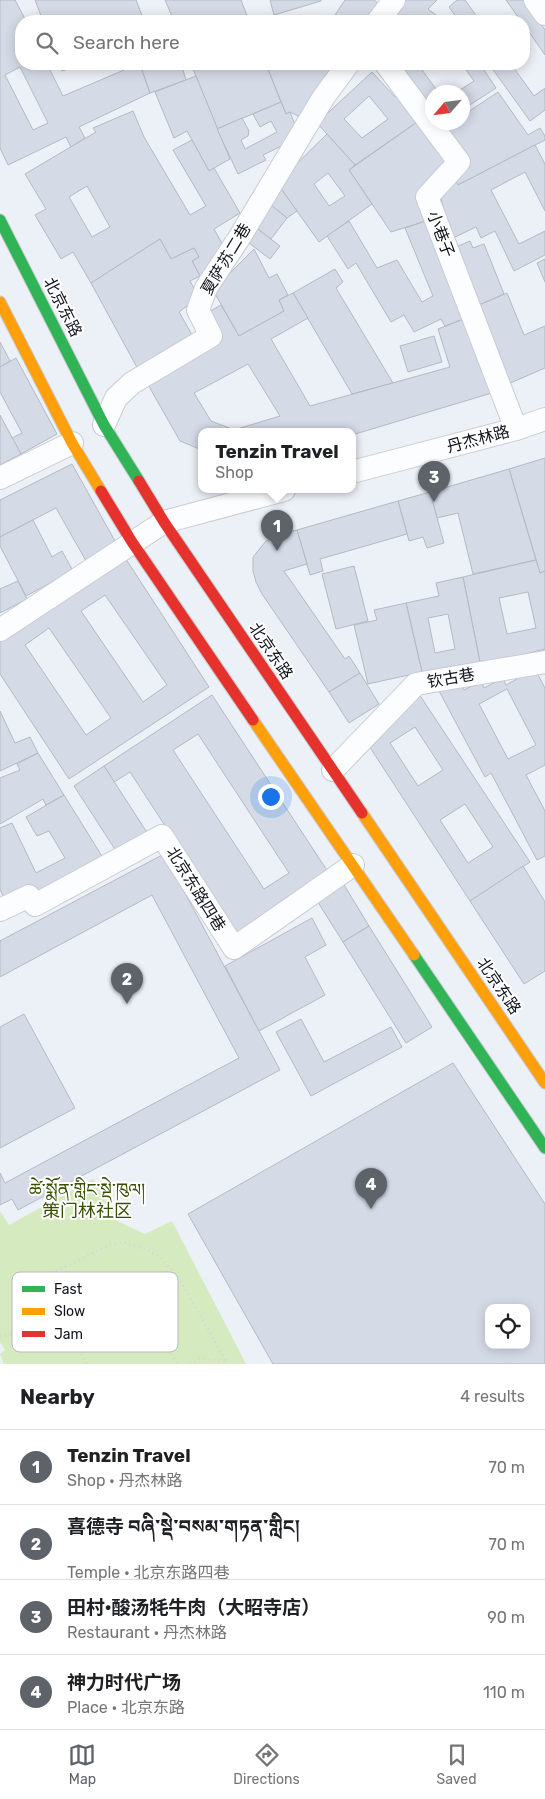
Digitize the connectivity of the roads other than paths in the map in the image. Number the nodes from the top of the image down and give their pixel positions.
1 (394, 0) edge
2 (535, 0) edge
3 (545, 14) edge
4 (383, 15) edge
5 (344, 70) edge
6 (390, 70) edge
7 (0, 220) edge
8 (0, 302) edge
9 (545, 419) edge
10 (104, 425) junction
11 (516, 428) junction
12 (72, 443) junction
13 (356, 471) edge
14 (0, 478) edge
15 (273, 493) edge
16 (164, 522) junction
17 (132, 542) junction
18 (0, 630) edge
19 (545, 662) edge
20 (333, 770) junction
21 (353, 865) junction
22 (1, 906) edge
23 (545, 1083) edge
24 (545, 1148) edge

1 - 4 street
2 - 3 street
5 - 10 street, 夏萨苏二巷
6 - 11 street, 小巷子
7 - 10 main road, 北京东路
8 - 12 main road
9 - 11 street, 丹杰林路
10 - 16 main road, 北京东路
11 - 13 street, 丹杰林路
12 - 14 street
12 - 17 main road
15 - 16 street
16 - 17 street
16 - 20 main road, 北京东路
17 - 18 street
17 - 21 main road
19 - 20 street, 钦古巷
20 - 23 main road, 北京东路
21 - 22 street, 北京东路四巷
21 - 24 main road

